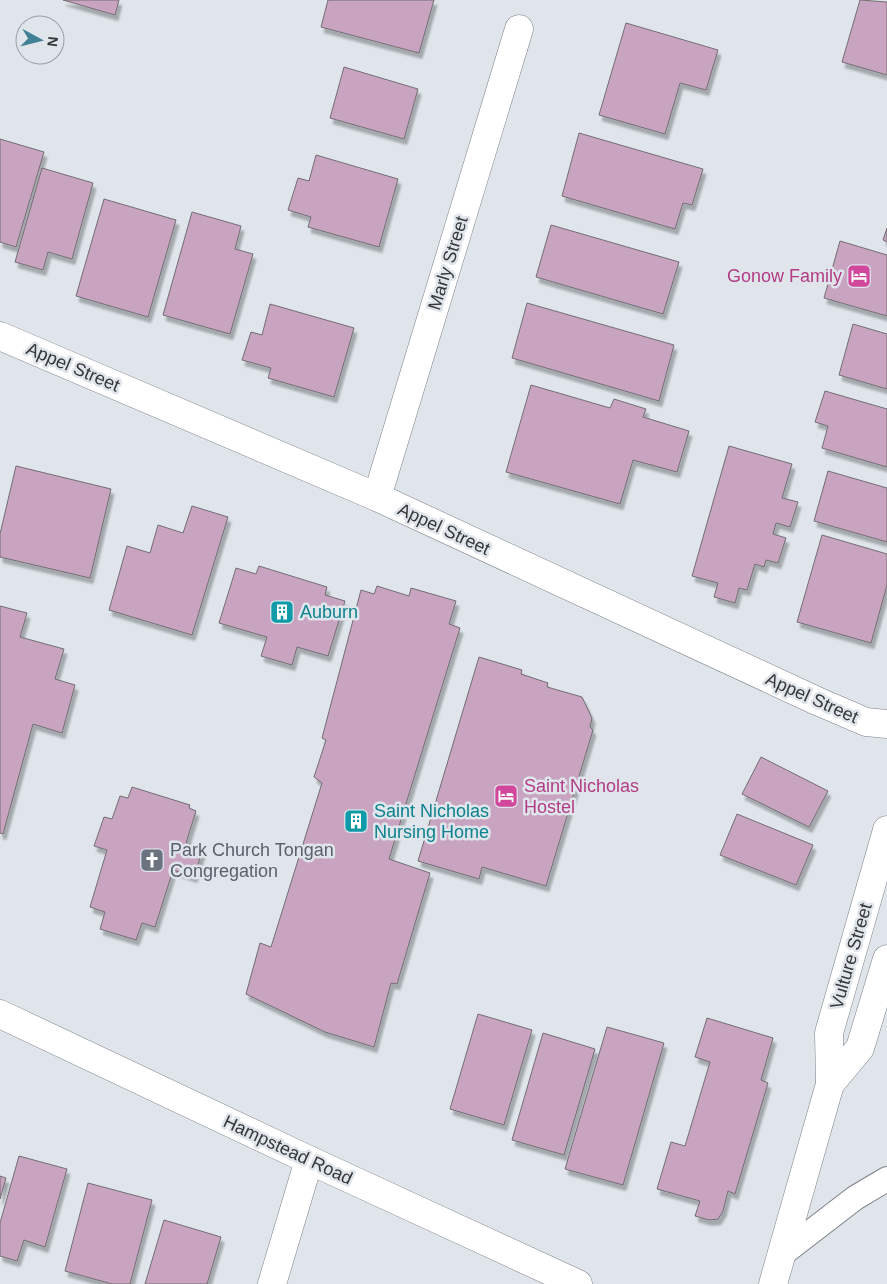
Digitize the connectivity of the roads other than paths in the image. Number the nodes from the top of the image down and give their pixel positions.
1 (519, 29) dead end
2 (0, 336) edge
3 (377, 498) junction
4 (887, 724) edge
5 (887, 830) edge
6 (887, 959) edge
7 (0, 1014) edge
8 (830, 1084) junction
9 (309, 1160) junction
10 (887, 1179) edge
11 (782, 1255) junction
12 (272, 1284) edge
13 (578, 1284) edge
14 (773, 1284) edge

1 - 3 street, Marly Street
2 - 3 street, Appel Street
3 - 4 street, Appel Street
5 - 8 street, Vulture Street
6 - 8 street, Vulture Street
7 - 9 street, Hampstead Road
8 - 11 street, Vulture Street
9 - 12 street
9 - 13 street, Hampstead Road
10 - 11 lane
11 - 14 street, Vulture Street

